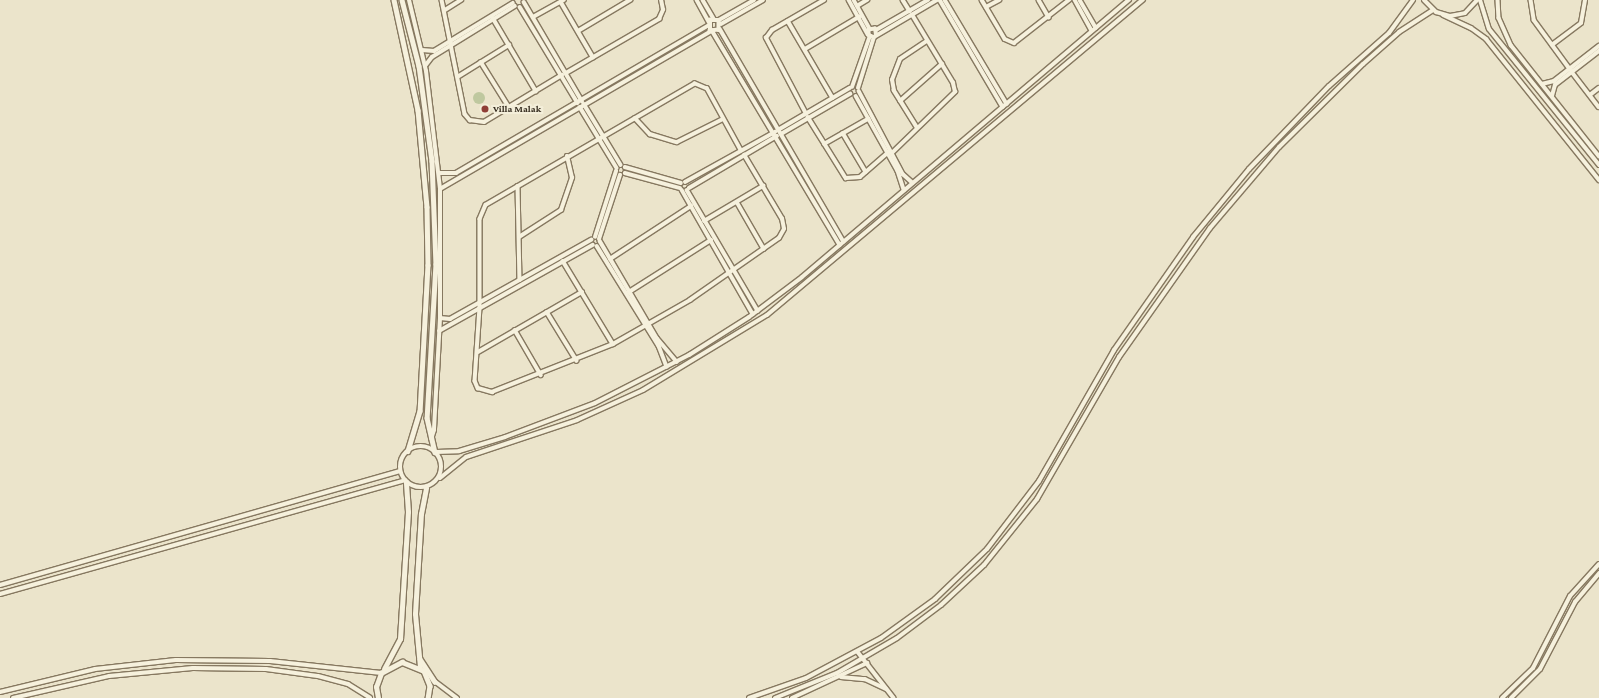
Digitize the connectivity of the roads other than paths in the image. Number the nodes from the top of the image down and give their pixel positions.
1 (394, 0) edge
2 (402, 0) edge
3 (408, 0) edge
4 (442, 0) edge
5 (461, 0) edge
6 (630, 0) edge
7 (660, 0) edge
8 (697, 0) edge
9 (703, 0) edge
10 (754, 0) edge
11 (763, 0) edge
12 (824, 0) edge
13 (849, 0) edge
14 (854, 0) edge
15 (867, 0) edge
16 (903, 0) edge
17 (928, 0) edge
18 (938, 0) edge
19 (945, 0) edge
20 (982, 0) edge
21 (999, 0) edge
22 (1039, 0) edge
23 (1069, 0) edge
24 (1074, 0) edge
25 (1080, 0) edge
26 (1129, 0) edge
27 (1413, 0) edge
28 (1424, 0) edge
29 (1477, 0) edge
30 (1480, 0) edge
31 (1498, 0) edge
32 (1531, 0) edge
33 (1585, 0) edge
34 (524, 1) edge
35 (562, 1) edge
36 (625, 1) edge
37 (1141, 1) edge
38 (514, 3) edge
39 (857, 6) junction
40 (520, 7) junction
41 (986, 7) junction
42 (445, 10) junction
43 (1433, 10) junction
44 (911, 13) junction
45 (1443, 15) junction
46 (1049, 16) junction
47 (533, 17) junction
48 (859, 17) junction
49 (494, 18) junction
50 (714, 18) junction
51 (788, 20) junction
52 (720, 22) junction
53 (708, 24) junction
54 (1096, 28) junction
55 (720, 29) junction
56 (870, 29) junction
57 (876, 30) junction
58 (578, 31) junction
59 (1092, 31) junction
60 (713, 32) junction
61 (869, 35) junction
62 (875, 36) junction
63 (968, 39) junction
64 (927, 40) junction
65 (964, 41) junction
66 (453, 42) junction
67 (509, 44) junction
68 (1552, 45) junction
69 (1599, 46) edge
70 (805, 49) junction
71 (422, 50) junction
72 (1599, 51) edge
73 (593, 58) junction
74 (481, 62) junction
75 (983, 63) junction
76 (942, 64) junction
77 (425, 66) junction
78 (978, 66) junction
79 (1571, 70) junction
80 (564, 74) junction
81 (459, 76) junction
82 (744, 76) junction
83 (625, 78) junction
84 (1542, 84) junction
85 (851, 88) junction
86 (1599, 88) edge
87 (859, 90) junction
88 (536, 91) junction
89 (850, 94) junction
90 (1590, 95) junction
91 (856, 96) junction
92 (1552, 97) junction
93 (833, 98) junction
94 (900, 101) junction
95 (581, 103) junction
96 (1007, 104) junction
97 (826, 105) junction
98 (509, 107) junction
99 (1003, 107) junction
100 (1599, 107) edge
101 (807, 115) junction
102 (635, 118) junction
103 (723, 119) junction
104 (868, 119) junction
105 (541, 127) junction
106 (917, 128) junction
107 (877, 131) junction
108 (778, 133) junction
109 (843, 133) junction
110 (604, 137) junction
111 (600, 139) junction
112 (824, 144) junction
113 (890, 153) junction
114 (741, 154) junction
115 (1599, 156) edge
116 (567, 157) junction
117 (1599, 165) edge
118 (623, 166) junction
119 (617, 169) junction
120 (866, 172) junction
121 (439, 173) junction
122 (625, 173) junction
123 (620, 175) junction
124 (807, 178) junction
125 (804, 180) junction
126 (1599, 180) edge
127 (683, 183) junction
128 (913, 183) junction
129 (518, 186) junction
130 (763, 186) junction
131 (440, 189) junction
132 (681, 189) junction
133 (688, 189) junction
134 (904, 190) junction
135 (899, 195) junction
136 (609, 198) junction
137 (905, 201) junction
138 (737, 202) junction
139 (691, 206) junction
140 (886, 206) junction
141 (892, 212) junction
142 (704, 221) junction
143 (519, 237) junction
144 (596, 239) junction
145 (711, 240) junction
146 (844, 242) junction
147 (840, 245) junction
148 (595, 246) junction
149 (764, 249) junction
150 (610, 259) junction
151 (563, 261) junction
152 (734, 271) junction
153 (730, 273) junction
154 (520, 280) junction
155 (582, 292) junction
156 (629, 292) junction
157 (480, 302) junction
158 (480, 308) junction
159 (758, 311) junction
160 (547, 312) junction
161 (753, 314) junction
162 (440, 320) junction
163 (433, 322) junction
164 (647, 326) junction
165 (515, 330) junction
166 (439, 331) junction
167 (613, 344) junction
168 (478, 352) junction
169 (577, 361) junction
170 (677, 362) junction
171 (667, 367) junction
172 (653, 374) junction
173 (541, 375) junction
174 (657, 382) junction
175 (638, 383) junction
176 (643, 390) junction
177 (430, 439) junction
178 (496, 440) junction
179 (498, 447) junction
180 (464, 449) junction
181 (408, 451) junction
182 (435, 452) junction
183 (466, 457) junction
184 (400, 471) junction
185 (440, 478) junction
186 (368, 480) junction
187 (405, 481) junction
188 (426, 488) junction
189 (371, 490) junction
190 (88, 559) junction
191 (77, 563) junction
192 (1599, 564) edge
193 (92, 568) junction
194 (80, 572) junction
195 (1599, 573) edge
196 (0, 584) edge
197 (0, 594) edge
198 (881, 638) junction
199 (886, 645) junction
200 (416, 652) junction
201 (858, 652) junction
202 (863, 658) junction
203 (867, 663) junction
204 (420, 668) junction
205 (337, 670) junction
206 (383, 671) junction
207 (427, 676) junction
208 (838, 678) junction
209 (334, 680) junction
210 (435, 682) junction
211 (889, 691) junction
212 (0, 692) edge
213 (13, 698) edge
214 (370, 698) edge
215 (378, 698) edge
216 (428, 698) edge
217 (457, 698) edge
218 (749, 698) edge
219 (775, 698) edge
220 (792, 698) edge
221 (894, 698) edge
222 (1502, 698) edge
223 (1511, 698) edge

1 - 181 main road
2 - 163 main road
3 - 71 street
4 - 42 street
5 - 42 street
6 - 36 street
7 - 73 street
8 - 53 street
9 - 50 street
10 - 52 street
11 - 52 street
12 - 51 street
13 - 48 street
14 - 39 street
15 - 39 street
16 - 44 street
17 - 44 street
18 - 44 street
18 - 65 street
19 - 63 street
20 - 41 street
21 - 41 street
22 - 46 street
23 - 46 street
24 - 59 street
25 - 54 street
26 - 54 street
27 - 198 street
28 - 43 street
29 - 45 street
30 - 117 street
31 - 84 street
32 - 68 street
33 - 68 street
34 - 40 street
34 - 47 street
35 - 47 street
35 - 58 street
36 - 58 street
37 - 137 street
38 - 40 street
38 - 49 street
38 - 66 street
39 - 56 street
40 - 80 street
41 - 46 street
42 - 66 street
43 - 45 street
43 - 199 street
44 - 57 street
44 - 62 street
44 - 64 street
45 - 126 street
47 - 80 street
48 - 61 street
48 - 70 street
49 - 66 street
49 - 67 street
50 - 52 street
50 - 53 street
51 - 70 street
51 - 101 street
52 - 55 street
53 - 60 street
53 - 83 street
54 - 59 street
55 - 60 street
55 - 82 street
56 - 57 street
56 - 61 street
57 - 62 street
58 - 73 street
59 - 96 street
60 - 82 street
60 - 83 street
61 - 62 street
61 - 85 street
62 - 87 street
63 - 65 street
63 - 75 street
64 - 76 street
64 - 94 street
65 - 78 street
66 - 71 street
66 - 77 street
66 - 81 street
67 - 74 street
67 - 88 street
68 - 79 street
69 - 79 street
70 - 93 street
71 - 77 street
72 - 79 street
73 - 80 street
74 - 81 street
74 - 98 street
75 - 78 street
75 - 96 street
76 - 94 street
76 - 106 street
77 - 121 street
78 - 99 street
79 - 84 street
79 - 90 street
79 - 92 street
80 - 88 street
80 - 95 street
81 - 98 street
82 - 108 street
83 - 95 street
84 - 92 street
85 - 87 street
85 - 89 street
85 - 93 street
86 - 90 street
87 - 91 street
87 - 107 street
88 - 98 street
89 - 91 street
89 - 97 street
90 - 100 street
91 - 104 street
92 - 115 street
93 - 97 street
94 - 106 street
95 - 105 street
95 - 110 street
95 - 111 street
96 - 99 street
97 - 101 street
99 - 128 street
101 - 108 street
101 - 112 street
102 - 103 street
102 - 103 street
102 - 110 street
103 - 114 street
104 - 107 street
104 - 109 street
105 - 121 street
105 - 131 street
106 - 113 street
107 - 113 street
108 - 114 street
108 - 124 street
108 - 125 street
109 - 112 street
109 - 120 street
110 - 111 street
110 - 118 street
111 - 116 street
111 - 119 street
112 - 120 street
113 - 120 street
113 - 128 street
113 - 134 street
114 - 127 street
114 - 130 street
114 - 133 street
116 - 129 street
116 - 143 street
118 - 119 street
118 - 122 street
118 - 127 street
119 - 123 street
119 - 136 street
121 - 131 street
122 - 123 street
122 - 132 street
123 - 136 street
124 - 125 street
124 - 146 street
125 - 147 street
127 - 132 street
127 - 133 street
128 - 134 street
129 - 143 street
129 - 157 street
130 - 138 street
130 - 149 street
131 - 162 street
132 - 133 street
132 - 139 street
133 - 142 street
134 - 135 street
135 - 137 street
135 - 140 street
136 - 144 street
137 - 141 street
138 - 142 street
138 - 149 street
139 - 145 street
139 - 150 street
140 - 141 street
140 - 146 street
141 - 174 street
142 - 152 street
143 - 154 street
144 - 148 street
144 - 148 street
144 - 150 street
144 - 154 street
145 - 153 street
145 - 156 street
146 - 147 street
147 - 159 street
148 - 151 street
148 - 164 street
149 - 152 street
150 - 156 street
151 - 155 street
151 - 158 street
152 - 153 street
152 - 159 street
153 - 161 street
153 - 164 street
154 - 157 street
155 - 160 street
155 - 167 street
156 - 164 street
157 - 158 street
157 - 162 street
158 - 166 street
158 - 168 street
159 - 161 street
160 - 165 street
160 - 169 street
161 - 170 street
162 - 163 main road
162 - 166 street
163 - 177 main road
164 - 167 street
164 - 170 street
164 - 171 street
165 - 168 street
165 - 173 street
166 - 177 street
167 - 169 street
168 - 173 street
169 - 173 street
170 - 171 street
171 - 172 street
172 - 174 street
172 - 175 street
174 - 176 street
175 - 176 street
175 - 178 street
176 - 179 street
177 - 182 main road
178 - 179 street
178 - 180 street
179 - 183 street
180 - 182 street
180 - 183 street
181 - 182 main road
181 - 184 main road
182 - 185 main road
183 - 185 street
184 - 186 street
184 - 187 main road
185 - 188 main road
186 - 189 street
186 - 190 street
187 - 188 main road
187 - 189 street
187 - 206 main road
188 - 200 main road
189 - 193 street
190 - 191 street
190 - 193 street
191 - 194 street
191 - 196 street
192 - 222 street
193 - 194 street
194 - 197 street
195 - 223 street
198 - 199 street
198 - 201 street
199 - 202 street
200 - 204 main road
200 - 210 main road
201 - 202 street
201 - 218 street
202 - 203 street
202 - 219 street
203 - 208 street
203 - 211 street
204 - 206 main road
204 - 207 main road
205 - 206 street
205 - 209 street
205 - 212 street
206 - 215 main road
207 - 210 street
207 - 216 main road
208 - 211 street
208 - 220 street
209 - 213 street
209 - 214 street
210 - 217 street
211 - 221 street

